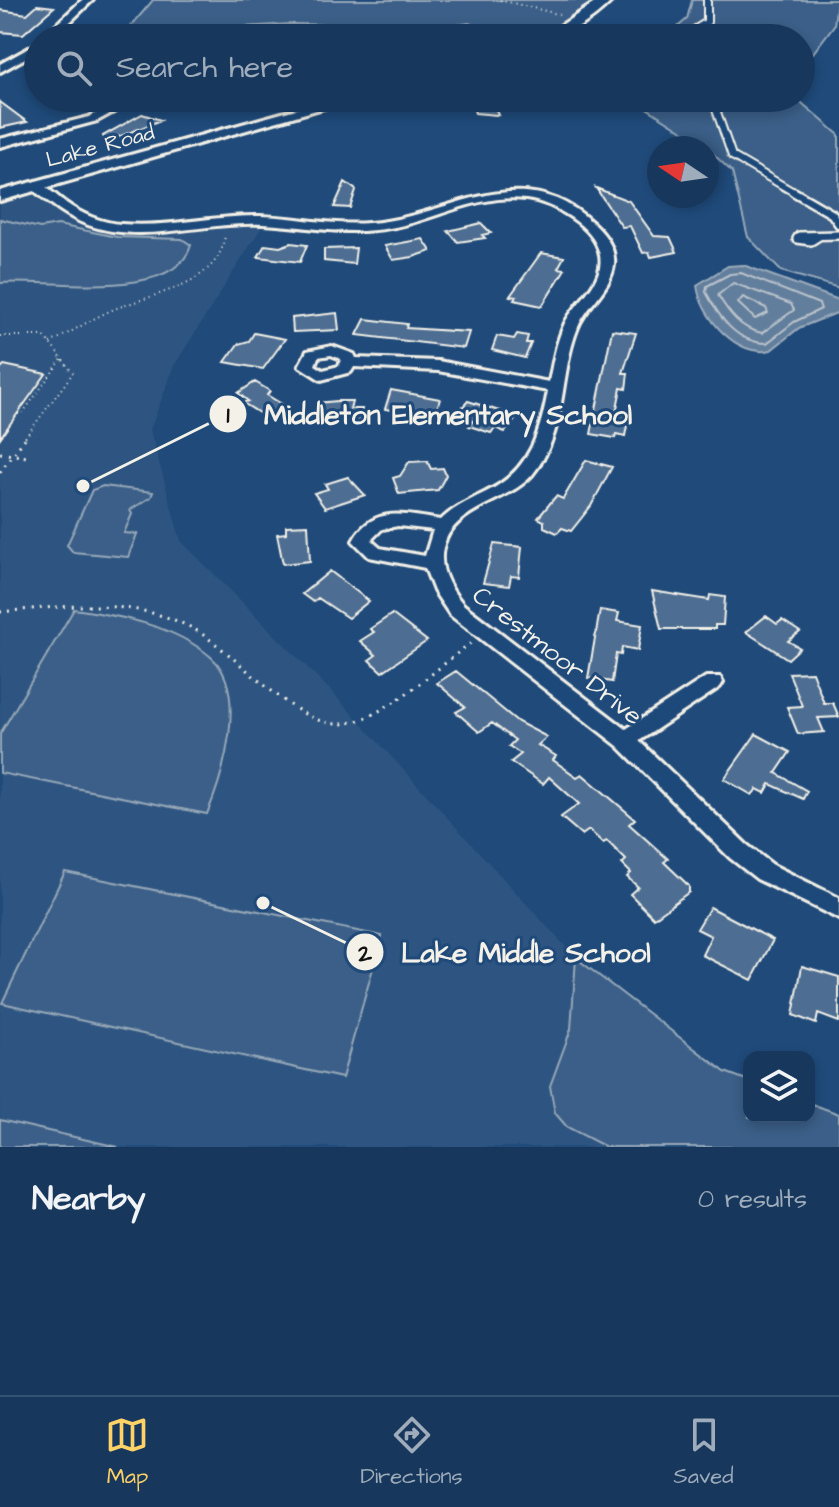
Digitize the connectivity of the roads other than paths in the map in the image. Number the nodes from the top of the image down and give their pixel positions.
1 (88, 0) edge
2 (607, 0) edge
3 (707, 0) edge
4 (62, 24) edge
5 (574, 24) edge
6 (704, 24) edge
7 (23, 57) edge
8 (0, 69) edge
9 (105, 112) edge
10 (290, 112) edge
11 (717, 112) edge
12 (0, 143) edge
13 (36, 186) junction
14 (0, 196) edge
15 (839, 224) edge
16 (839, 235) edge
17 (819, 236) dead end
18 (350, 362) dead end
19 (557, 388) junction
20 (445, 526) junction
21 (432, 563) junction
22 (713, 682) dead end
23 (625, 740) junction
24 (839, 909) edge

1 - 4 street
2 - 5 street
3 - 6 lane
7 - 8 street
9 - 12 street
10 - 13 street, Lake Road
11 - 15 lane
13 - 14 street, Lake Road
13 - 19 street
16 - 17 lane
18 - 19 street
19 - 20 street
20 - 21 street
20 - 21 street
21 - 23 street, Crestmoor Drive
22 - 23 street
23 - 24 street, Crestmoor Drive

